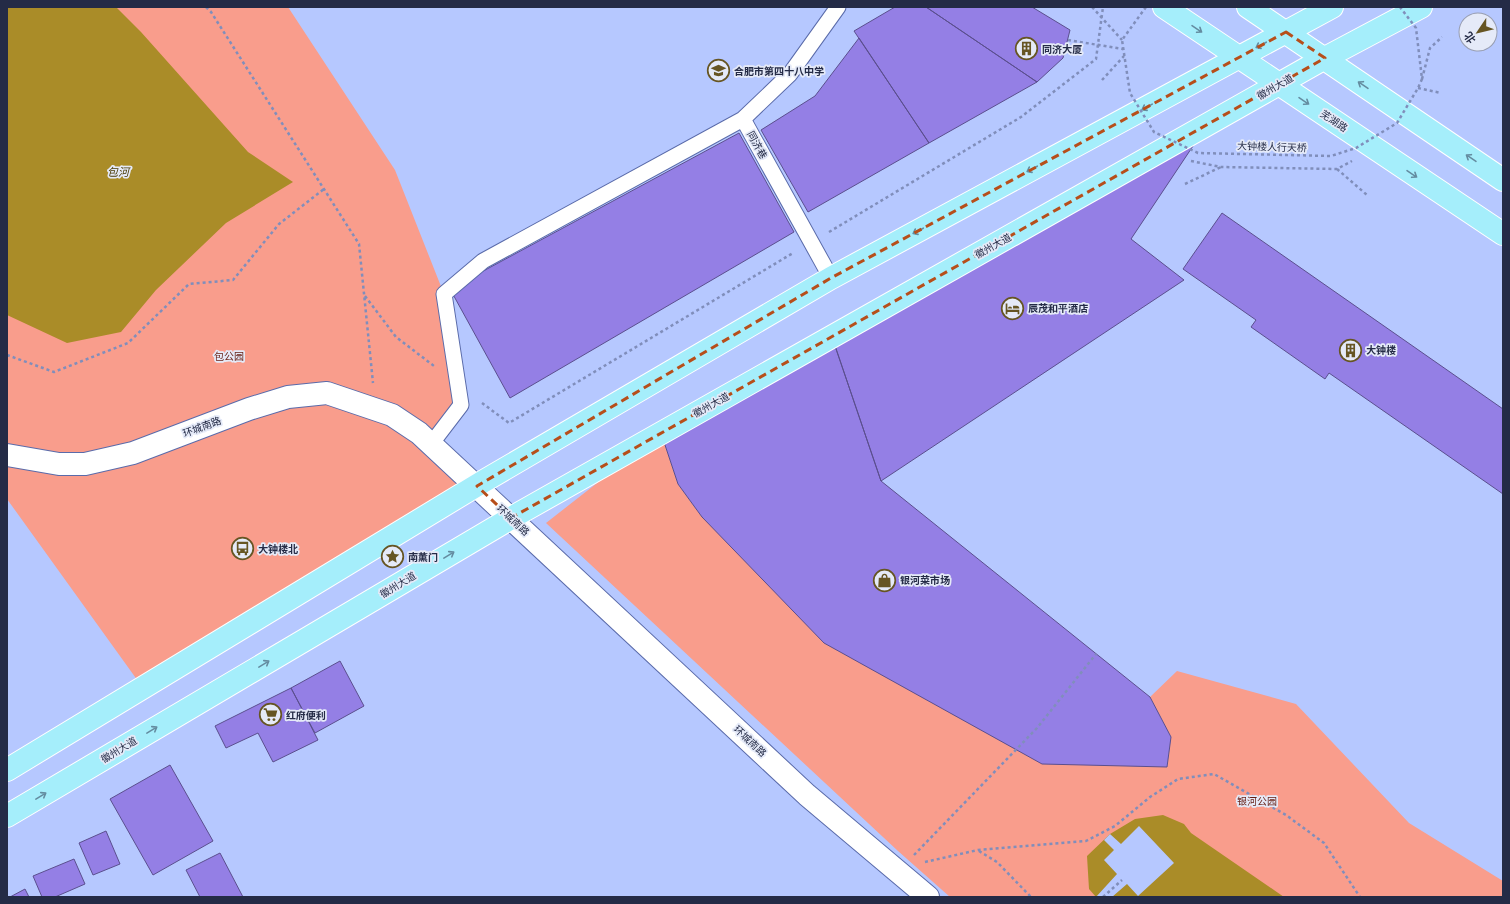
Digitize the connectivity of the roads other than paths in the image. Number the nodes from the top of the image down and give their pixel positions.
1 (838, 7) edge
2 (1164, 7) edge
3 (1248, 7) edge
4 (1332, 7) edge
5 (1421, 7) edge
6 (1427, 7) edge
7 (1286, 32) junction
8 (1239, 57) junction
9 (1325, 58) junction
10 (1279, 84) junction
11 (743, 120) junction
12 (1503, 180) edge
13 (1503, 234) edge
14 (831, 278) junction
15 (435, 439) dead end
16 (7, 456) edge
17 (477, 486) junction
18 (512, 518) junction
19 (7, 770) edge
20 (7, 816) edge
21 (928, 897) edge

1 - 11 lane, 同济巷
2 -> 8 main road, 芜湖路
3 - 7 main road
4 - 7 main road
5 - 6 street
5 - 9 main road, 徽州大道
7 -> 8 main road
7 - 9 main road
8 - 10 main road, 芜湖路
8 -> 14 main road
9 - 10 main road, 徽州大道
12 -> 9 main road
10 -> 13 main road, 芜湖路
10 - 18 main road, 徽州大道
11 - 14 lane, 同济巷
11 - 15 lane
14 - 17 main road
16 - 17 street, 环城南路
17 - 18 street, 环城南路
17 - 19 main road
20 -> 18 main road, 徽州大道
18 - 21 street, 环城南路

